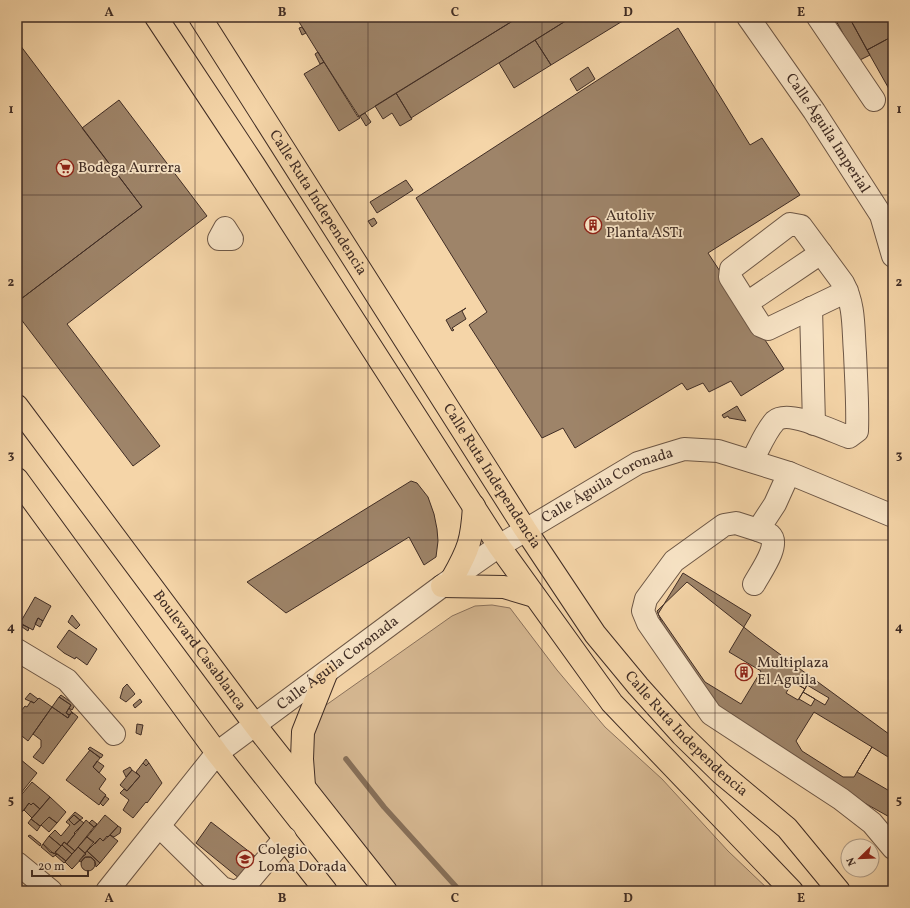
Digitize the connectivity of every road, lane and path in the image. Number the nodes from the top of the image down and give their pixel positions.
1 (156, 17) edge
2 (200, 17) edge
3 (748, 17) edge
4 (818, 17) edge
5 (874, 100) dead end
6 (821, 253) junction
7 (893, 256) edge
8 (847, 291) junction
9 (747, 303) junction
10 (811, 308) junction
11 (17, 406) edge
12 (814, 424) junction
13 (752, 461) junction
14 (789, 473) junction
15 (17, 480) edge
16 (474, 506) junction
17 (893, 516) edge
18 (525, 529) junction
19 (758, 530) junction
20 (499, 546) junction
21 (447, 582) junction
22 (754, 584) dead end
23 (534, 596) junction
24 (17, 650) edge
25 (326, 674) junction
26 (255, 725) junction
27 (114, 734) dead end
28 (217, 753) junction
29 (304, 786) junction
30 (159, 826) junction
31 (285, 838) junction
32 (893, 848) edge
33 (17, 863) edge
34 (51, 891) edge
35 (107, 891) edge
36 (231, 891) edge
37 (236, 891) edge
38 (326, 891) edge
39 (386, 891) edge
40 (792, 891) edge
41 (839, 891) edge

1 - 16 main road, Calle Ruta Independencia
2 - 18 main road, Calle Ruta Independencia
3 - 7 street, Calle Águila Imperial
4 - 5 street
6 - 8 street
6 - 9 street
6 - 9 street
8 - 10 street
8 - 12 street
9 - 10 street
10 - 12 street
11 - 26 main road, Boulevard Casablanca
12 - 13 street
13 - 14 street, Calle Águila Coronada
13 - 18 street, Calle Águila Coronada
14 - 17 street, Calle Águila Coronada
14 - 19 street
15 - 28 main road
16 - 20 main road, Calle Ruta Independencia
16 - 21 main road
18 - 20 street, Calle Águila Coronada
18 - 41 main road, Calle Ruta Independencia
19 - 22 street
19 - 32 street
20 - 21 street, Calle Águila Coronada
20 - 23 main road, Calle Ruta Independencia
21 - 23 main road
21 - 25 street, Calle Águila Coronada
23 - 40 main road, Calle Ruta Independencia
24 - 27 street
25 - 26 street, Calle Águila Coronada
25 - 29 main road
26 - 28 street, Calle Águila Coronada
26 - 29 main road, Boulevard Casablanca
28 - 30 street, Calle Águila Coronada
28 - 31 main road
29 - 39 main road, Boulevard Casablanca
30 - 35 street, Calle Águila Coronada
30 - 36 street
31 - 37 street
31 - 38 main road
33 - 34 street

